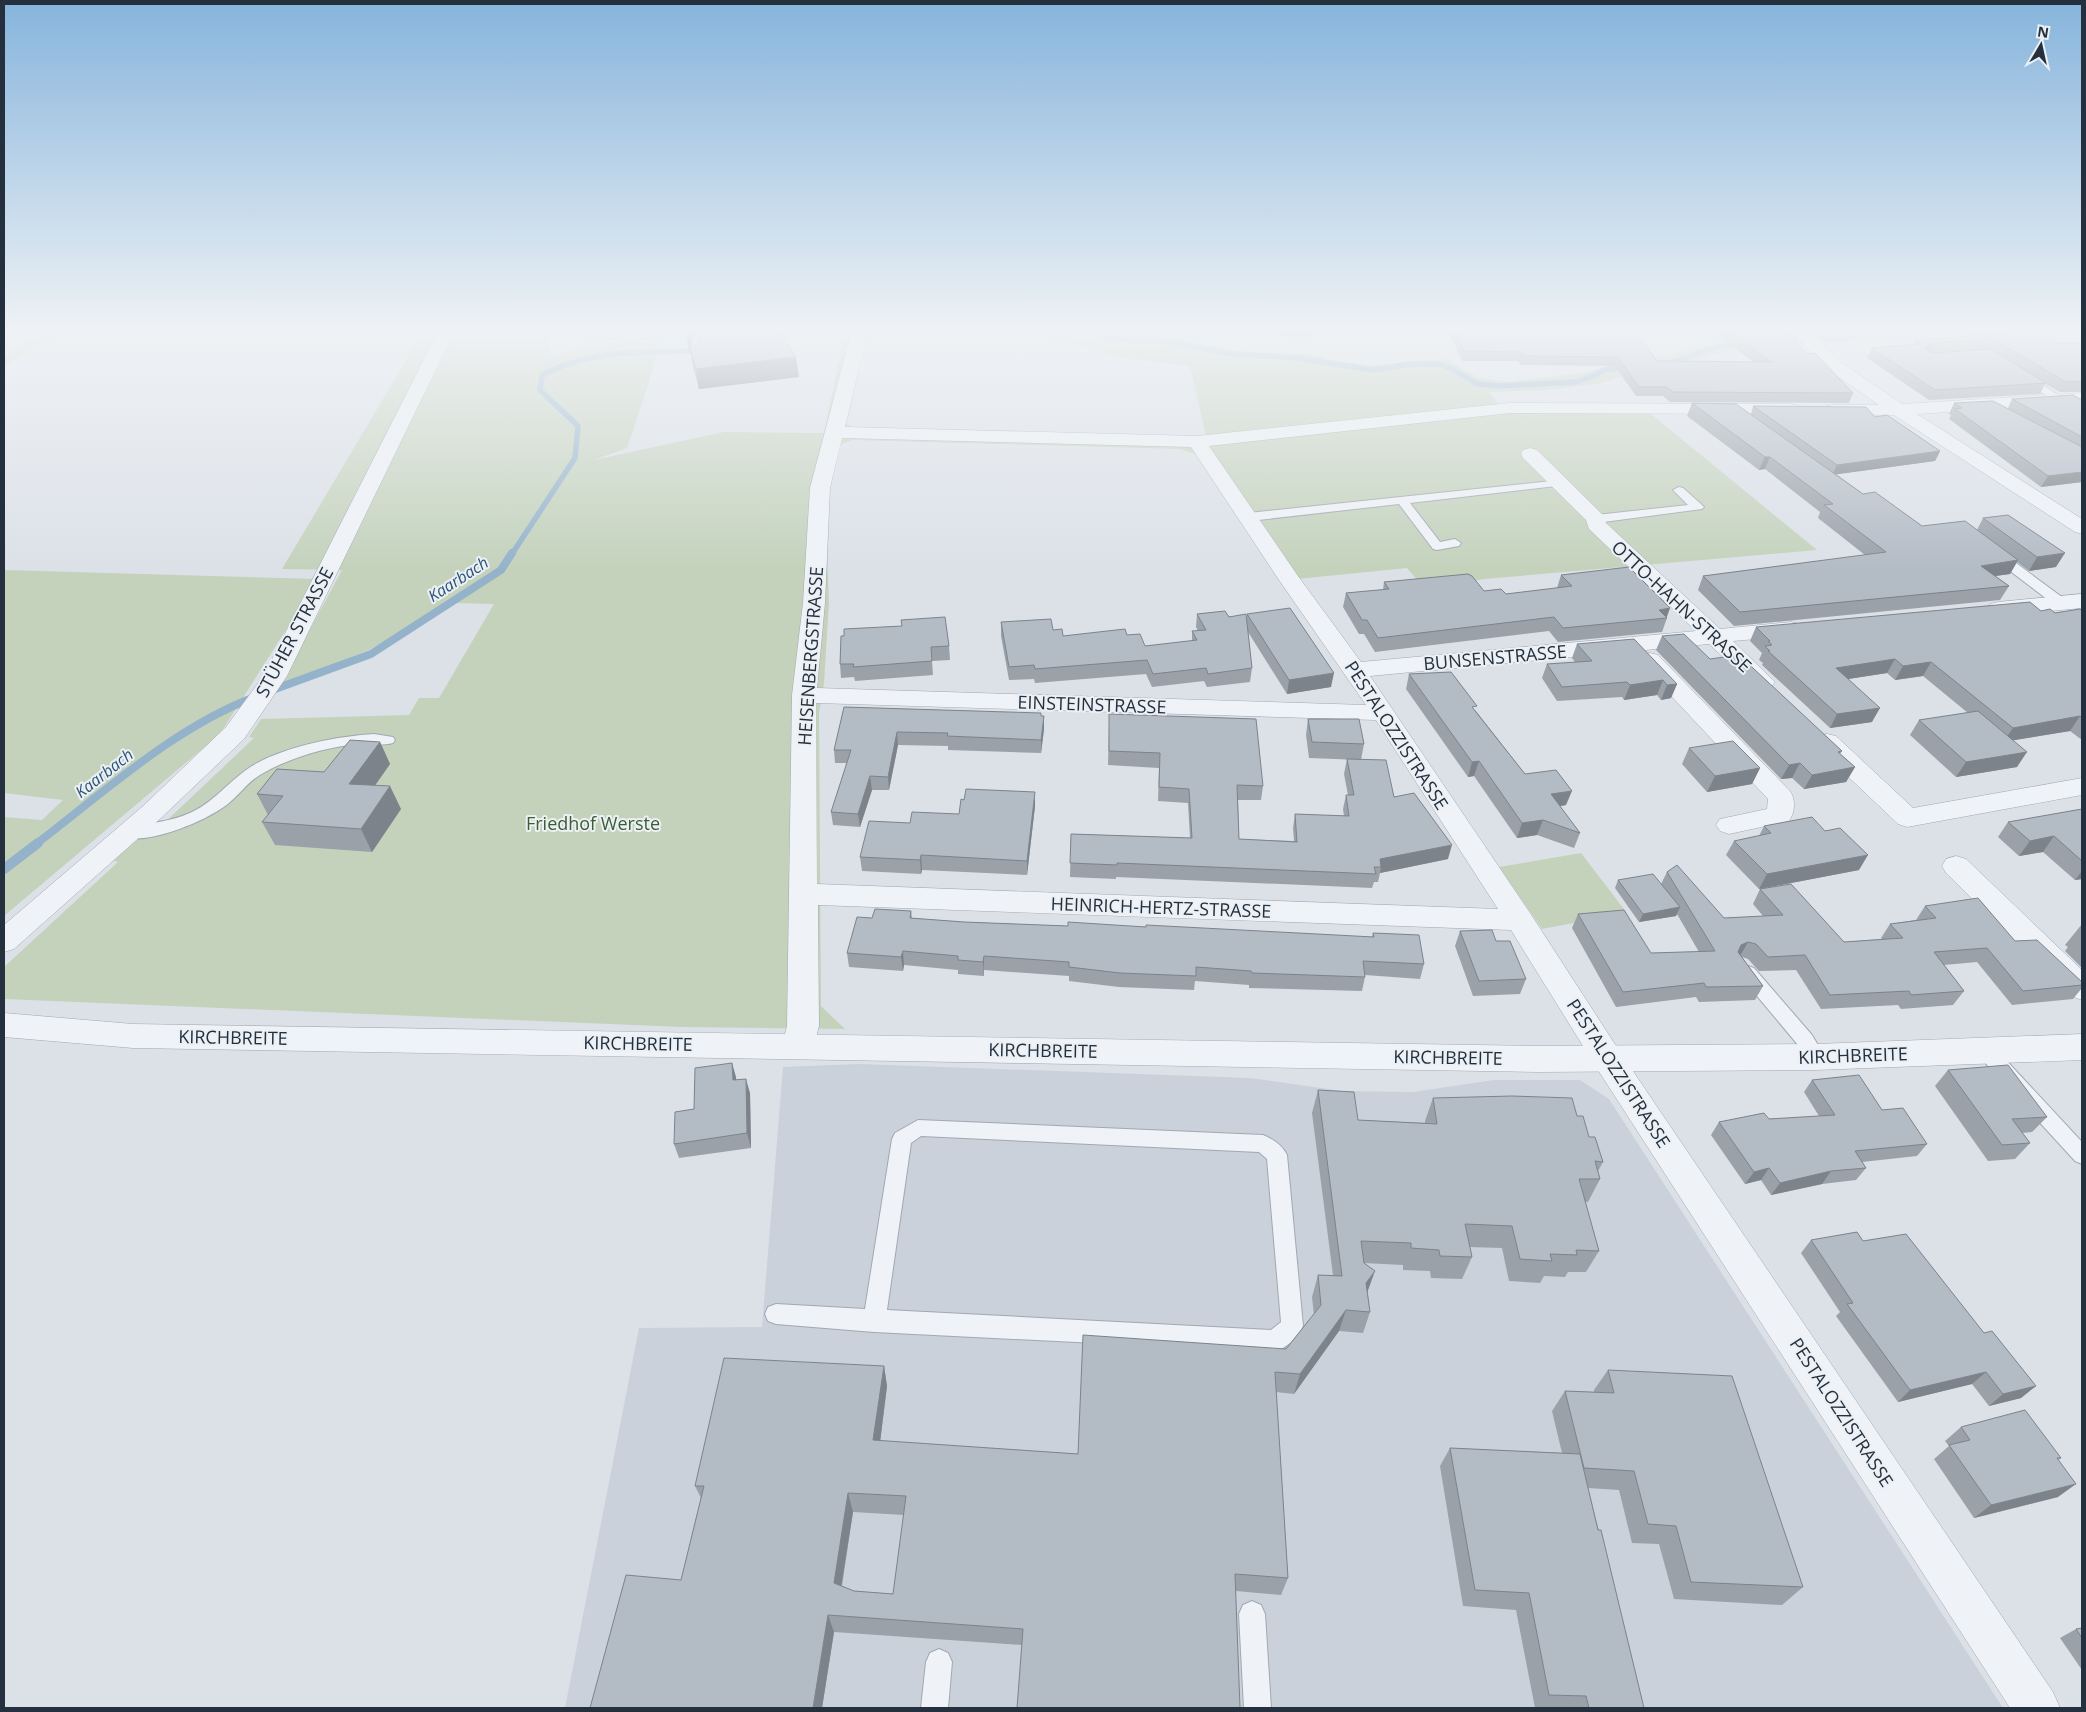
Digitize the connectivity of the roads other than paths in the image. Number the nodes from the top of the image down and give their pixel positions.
1 (407, 410) edge
2 (840, 410) edge
3 (1493, 410) edge
4 (1733, 410) edge
5 (1889, 410) edge
6 (1898, 410) joint
7 (1997, 410) edge
8 (2005, 414) edge
9 (1747, 420) edge
10 (835, 432) junction
11 (1197, 442) junction
12 (1530, 454) dead end
13 (1561, 483) junction
14 (1679, 490) dead end
15 (1401, 499) junction
16 (1249, 517) junction
17 (1596, 519) junction
18 (2082, 528) edge
19 (1455, 543) dead end
20 (1987, 548) edge
21 (2072, 602) edge
22 (1982, 611) edge
23 (1814, 627) edge
24 (1715, 636) junction
25 (1635, 644) junction
26 (1355, 670) junction
27 (804, 695) junction
28 (1779, 697) edge
29 (1381, 713) junction
30 (1807, 724) edge
31 (388, 740) dead end
32 (2082, 787) edge
33 (1729, 825) dead end
34 (127, 833) junction
35 (1956, 866) dead end
36 (802, 894) junction
37 (1520, 920) junction
38 (4, 941) edge
39 (1741, 965) edge
40 (2082, 988) edge
41 (4, 1025) edge
42 (798, 1045) junction
43 (2082, 1047) edge
44 (1985, 1050) junction
45 (1816, 1057) junction
46 (1607, 1058) junction
47 (2082, 1155) edge
48 (776, 1314) dead end
49 (874, 1321) junction
50 (1252, 1614) dead end
51 (939, 1662) dead end
52 (934, 1708) edge
53 (1258, 1708) edge
54 (2037, 1708) edge

1 - 34 street, STÜHER STRASSE
2 - 10 street, HEISENBERGSTRASSE
3 - 11 street
4 - 9 lane
5 - 6 street
6 - 18 street
7 - 8 lane
10 - 11 street
10 - 27 street, HEISENBERGSTRASSE
11 - 16 street, PESTALOZZISTRASSE
12 - 13 street, OTTO-HAHN-STRASSE
13 - 15 lane
13 - 17 street, OTTO-HAHN-STRASSE
14 - 17 lane
15 - 16 lane
15 - 19 lane
16 - 26 street, PESTALOZZISTRASSE
17 - 24 street, OTTO-HAHN-STRASSE
20 - 21 lane
21 - 22 street
23 - 24 street, BUNSENSTRASSE
24 - 25 street, BUNSENSTRASSE
24 - 28 street, OTTO-HAHN-STRASSE
25 - 26 street, BUNSENSTRASSE
25 - 33 street
26 - 29 street, PESTALOZZISTRASSE
27 - 29 street, EINSTEINSTRASSE
27 - 36 street, HEISENBERGSTRASSE
29 - 37 street, PESTALOZZISTRASSE
30 - 32 street
31 - 34 lane
34 - 38 street, STÜHER STRASSE
35 - 40 street
36 - 37 street, HEINRICH-HERTZ-STRASSE
36 - 42 street, HEISENBERGSTRASSE
37 - 46 street, PESTALOZZISTRASSE
39 - 45 lane
41 - 42 street, KIRCHBREITE
42 - 46 street, KIRCHBREITE
43 - 44 street, KIRCHBREITE
44 - 45 street, KIRCHBREITE
44 - 47 lane
45 - 46 street, KIRCHBREITE
46 - 54 street, PESTALOZZISTRASSE
48 - 49 lane
49 - 49 lane
50 - 53 lane
51 - 52 lane

